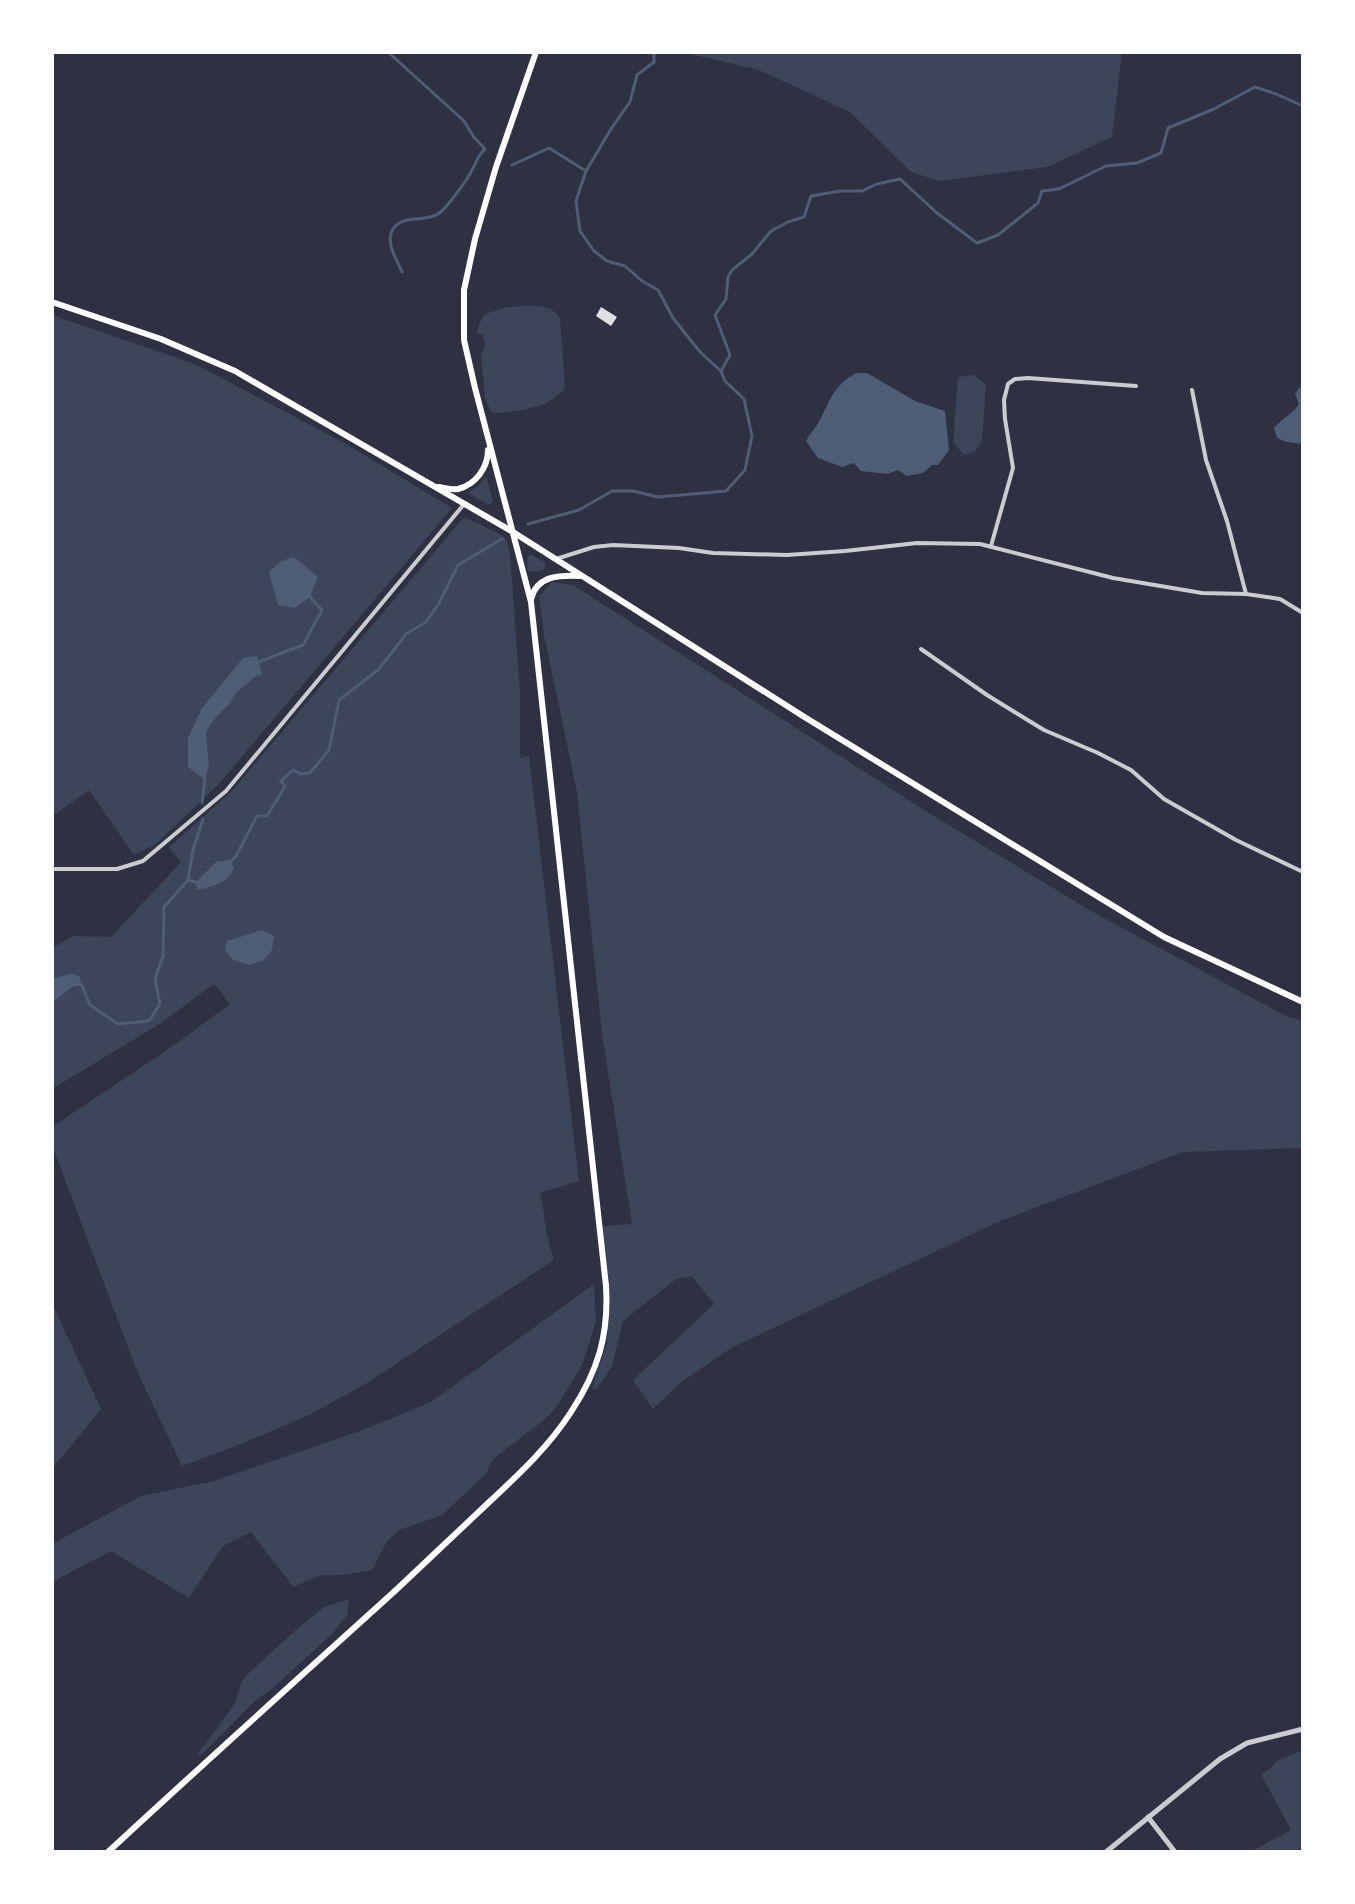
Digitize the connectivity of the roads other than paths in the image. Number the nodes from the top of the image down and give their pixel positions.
1 (536, 52) edge
2 (52, 302) edge
3 (1136, 386) dead end
4 (1192, 390) dead end
5 (485, 427) junction
6 (438, 487) junction
7 (465, 503) junction
8 (513, 532) junction
9 (991, 546) junction
10 (556, 559) junction
11 (581, 576) junction
12 (1246, 594) junction
13 (531, 602) junction
14 (1303, 613) edge
15 (921, 649) dead end
16 (52, 869) edge
17 (1303, 872) edge
18 (1303, 1002) edge
19 (1303, 1729) edge
20 (1148, 1817) junction
21 (108, 1852) edge
22 (1106, 1852) edge
23 (1175, 1852) edge

1 - 5 main road
2 - 6 main road
3 - 9 street
4 - 12 street
5 - 6 main road
5 - 8 main road
6 - 7 main road
7 - 8 main road
7 - 16 street
8 - 10 main road
8 - 13 main road
9 - 10 street
9 - 12 street
10 - 11 main road
11 - 13 main road
11 - 18 main road
12 - 14 street
13 - 21 main road
15 - 17 street
19 - 20 street
20 - 22 street
20 - 23 street

